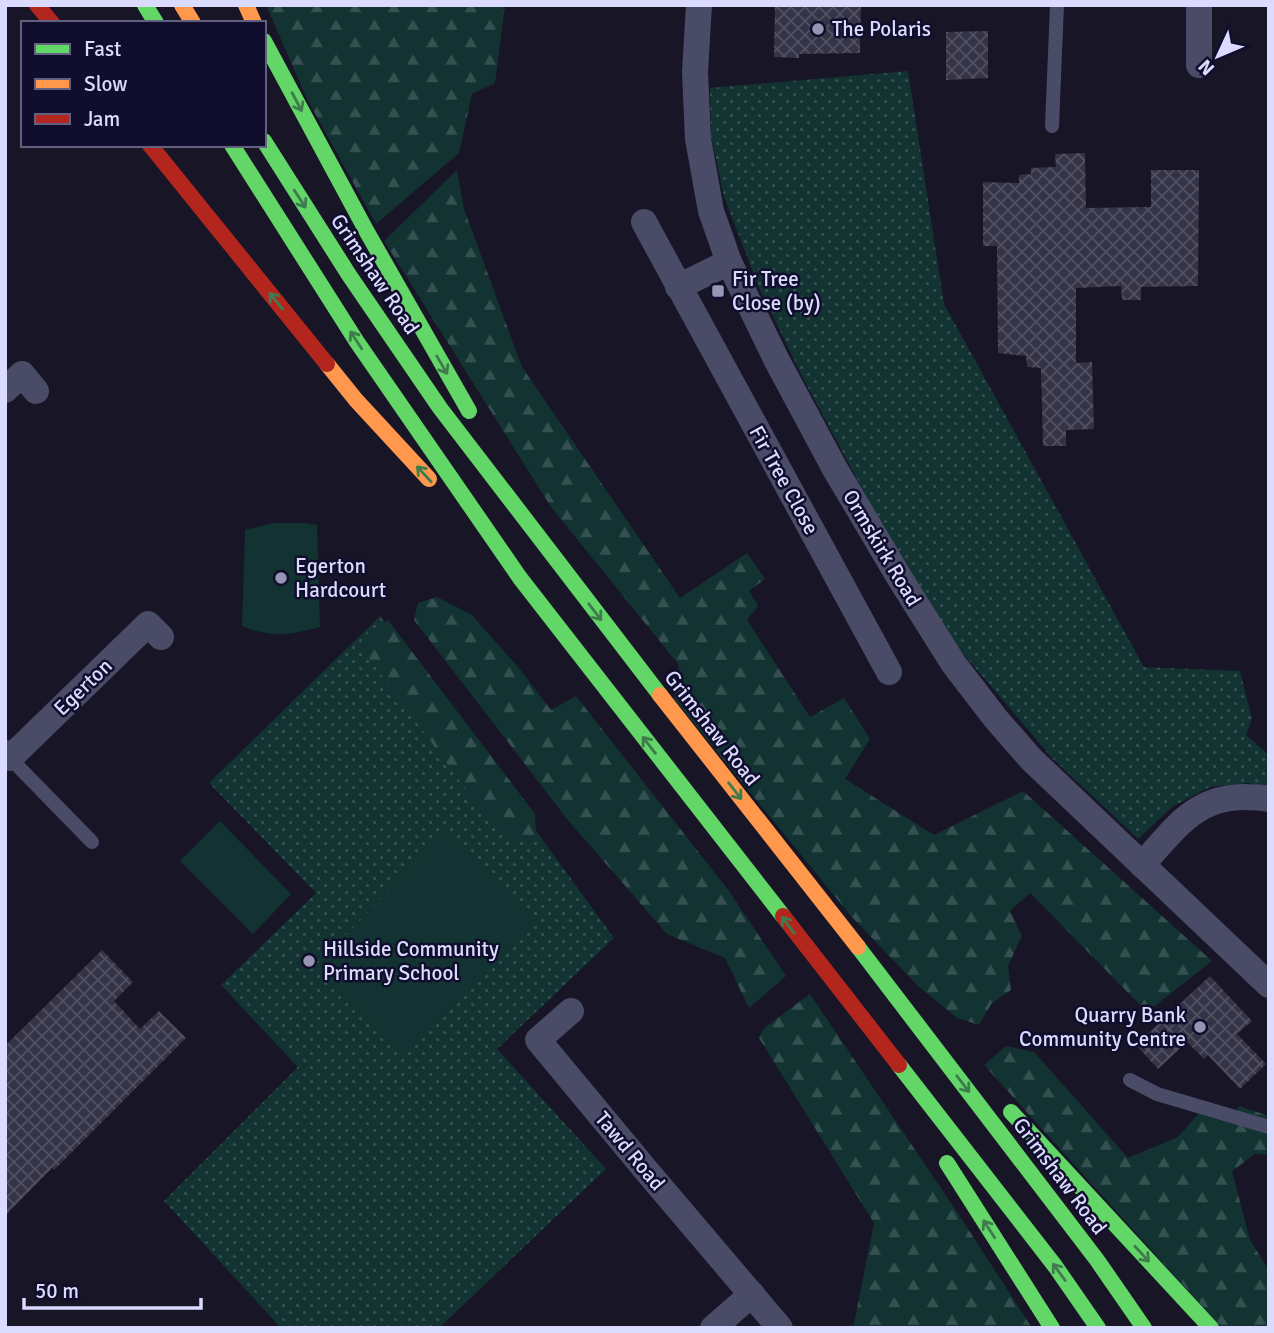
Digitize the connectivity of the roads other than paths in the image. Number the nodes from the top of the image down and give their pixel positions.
1 (37, 5) edge
2 (145, 5) edge
3 (182, 5) edge
4 (246, 5) edge
5 (699, 5) edge
6 (1056, 5) edge
7 (1199, 5) edge
8 (49, 21) edge
9 (155, 21) edge
10 (192, 21) edge
11 (253, 21) edge
12 (266, 45) edge
13 (1199, 65) dead end
14 (1052, 126) dead end
15 (266, 144) edge
16 (152, 147) edge
17 (233, 147) edge
18 (644, 222) dead end
19 (729, 262) junction
20 (678, 287) junction
21 (5, 390) edge
22 (36, 391) dead end
23 (479, 428) dead end
24 (492, 452) dead end
25 (553, 557) junction
26 (520, 578) junction
27 (161, 637) dead end
28 (889, 672) dead end
29 (8, 756) edge
30 (1269, 799) edge
31 (92, 842) dead end
32 (1142, 864) junction
33 (862, 952) junction
34 (830, 979) junction
35 (1269, 985) edge
36 (571, 1011) dead end
37 (975, 1074) dead end
38 (1130, 1080) dead end
39 (1004, 1104) dead end
40 (912, 1108) dead end
41 (1269, 1127) edge
42 (942, 1154) dead end
43 (752, 1294) junction
44 (713, 1328) edge
45 (780, 1328) edge
46 (1052, 1328) edge
47 (1098, 1328) edge
48 (1144, 1328) edge
49 (1211, 1328) edge

1 - 8 main road
2 - 9 main road
3 - 10 main road
4 - 11 main road
5 - 19 street, Ormskirk Road
6 - 14 lane
7 - 13 street
12 -> 23 main road
15 -> 25 main road, Grimshaw Road
26 -> 16 main road
26 -> 17 main road
18 - 20 street, Fir Tree Close
19 - 20 street
19 - 32 street, Ormskirk Road
20 - 28 street, Fir Tree Close
21 - 22 street
24 - 25 main road
25 -> 33 main road, Grimshaw Road
34 -> 26 main road
27 - 29 street, Egerton
29 - 31 lane
30 - 32 street
32 - 35 street, Ormskirk Road
33 - 37 main road
33 -> 48 main road, Grimshaw Road
34 - 40 main road
47 -> 34 main road
36 - 43 street, Tawd Road
38 - 41 lane
39 -> 49 main road
46 -> 42 main road
43 - 44 street
43 - 45 street, Tawd Road

